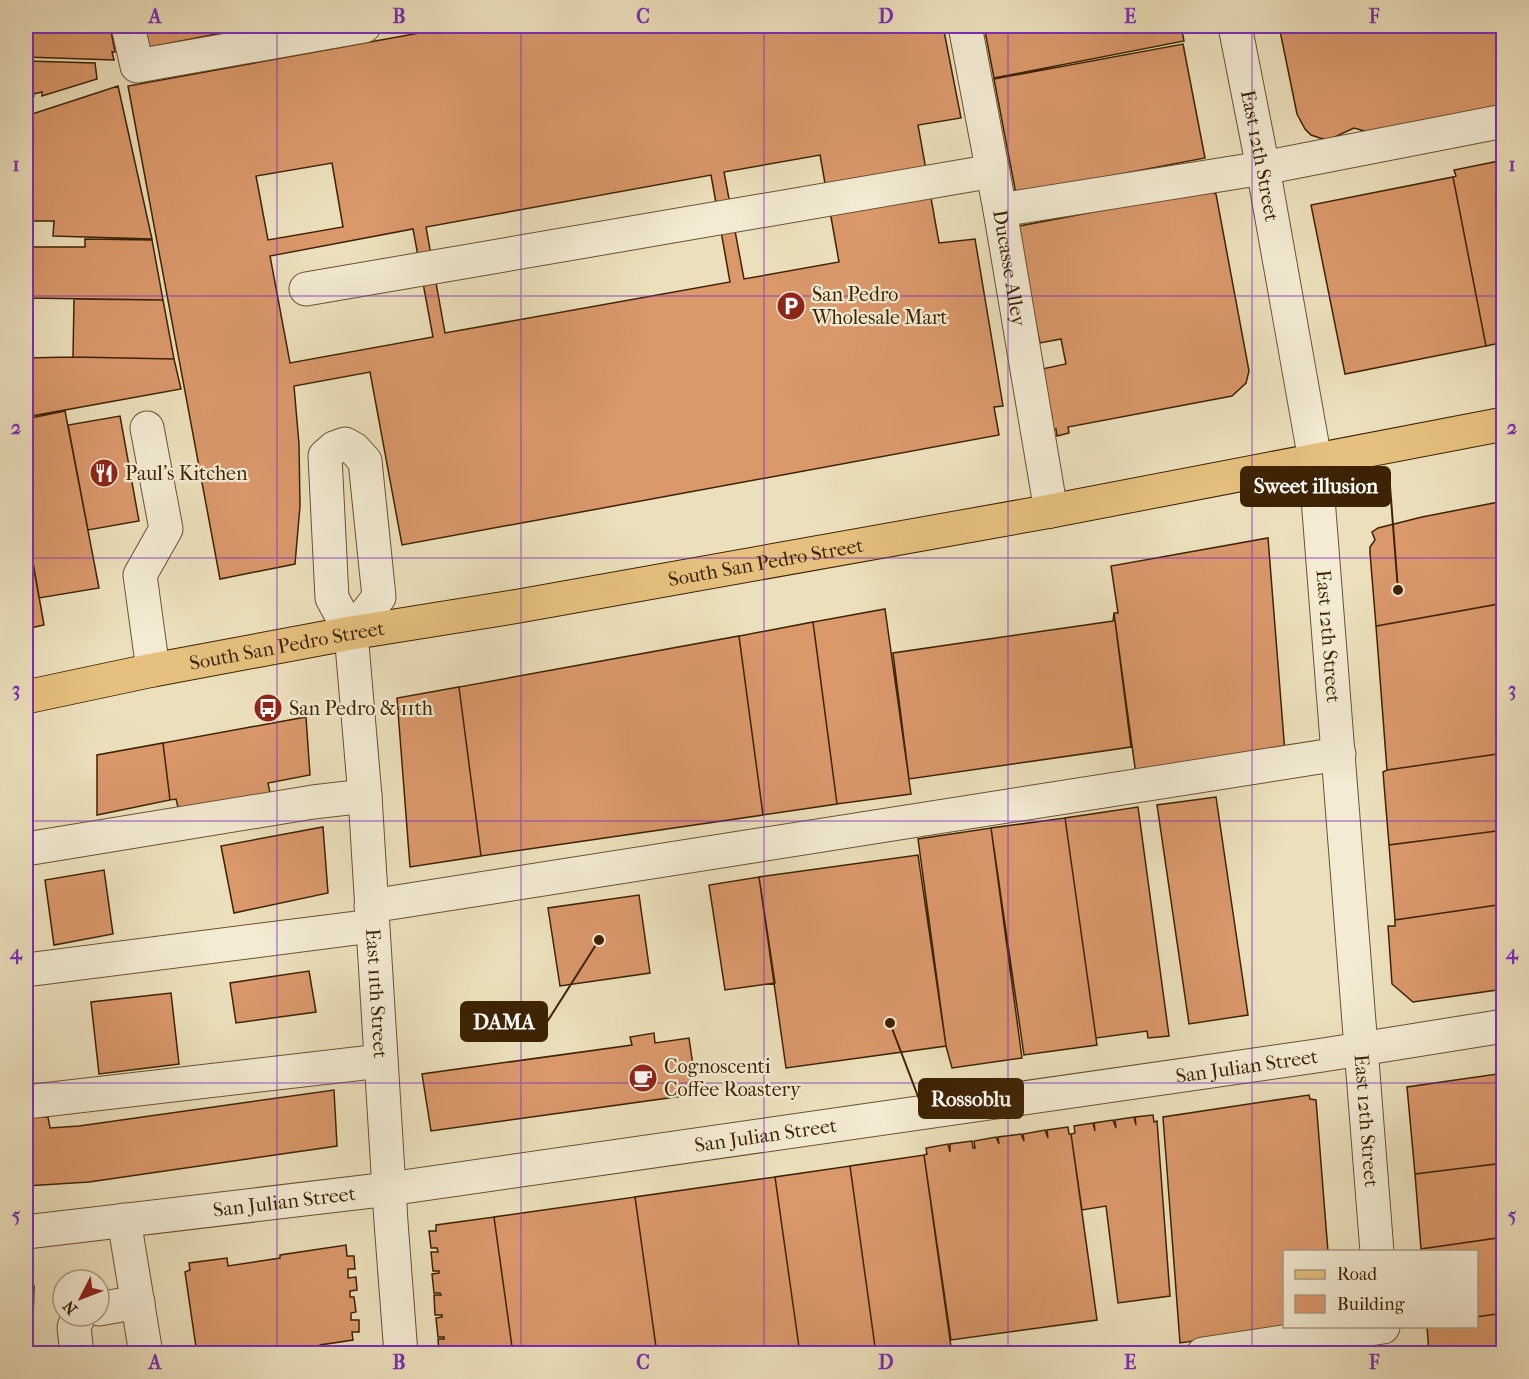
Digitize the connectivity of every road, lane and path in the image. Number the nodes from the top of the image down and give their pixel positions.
1 (128, 26) edge
2 (364, 26) edge
3 (965, 26) edge
4 (1235, 26) edge
5 (1503, 122) edge
6 (1263, 168) junction
7 (993, 171) junction
8 (1000, 210) junction
9 (306, 289) dead end
10 (1503, 424) edge
11 (147, 428) dead end
12 (1315, 460) junction
13 (1051, 510) junction
14 (351, 633) junction
15 (153, 670) junction
16 (26, 698) edge
17 (1339, 754) junction
18 (365, 796) junction
19 (26, 849) edge
20 (372, 916) junction
21 (26, 970) edge
22 (1503, 1026) edge
23 (1362, 1049) junction
24 (381, 1061) junction
25 (26, 1102) edge
26 (389, 1189) junction
27 (124, 1221) junction
28 (26, 1232) edge
29 (1377, 1250) edge
30 (138, 1302) junction
31 (111, 1306) edge
32 (74, 1328) edge
33 (1376, 1328) edge
34 (1383, 1328) edge
35 (76, 1353) edge
36 (146, 1353) edge
37 (401, 1353) edge
38 (1203, 1353) edge
39 (1385, 1353) edge

1 - 2 street
3 - 7 street, Ducasse Alley
4 - 6 street, East 12th Street
5 - 6 street
6 - 8 street
6 - 12 street, East 12th Street
7 - 8 street, Ducasse Alley
7 - 9 street
8 - 13 street, Ducasse Alley
10 - 12 main road, South San Pedro Street
11 - 15 street
12 - 13 main road, South San Pedro Street
12 - 17 street, East 12th Street
13 - 14 main road, South San Pedro Street
14 - 15 main road, South San Pedro Street
14 - 18 street, East 11th Street
15 - 16 main road, South San Pedro Street
17 - 20 street
17 - 23 street, East 12th Street
18 - 19 street
18 - 20 street, East 11th Street
20 - 21 street
20 - 24 street, East 11th Street
22 - 23 street, San Julian Street
23 - 26 street, San Julian Street
23 - 29 street, East 12th Street
24 - 25 street
24 - 26 street, East 11th Street
26 - 27 street, San Julian Street
26 - 37 street, East 11th Street
27 - 28 street, San Julian Street
27 - 30 street
30 - 31 street
30 - 36 street
32 - 35 street
33 - 38 street
34 - 39 street

